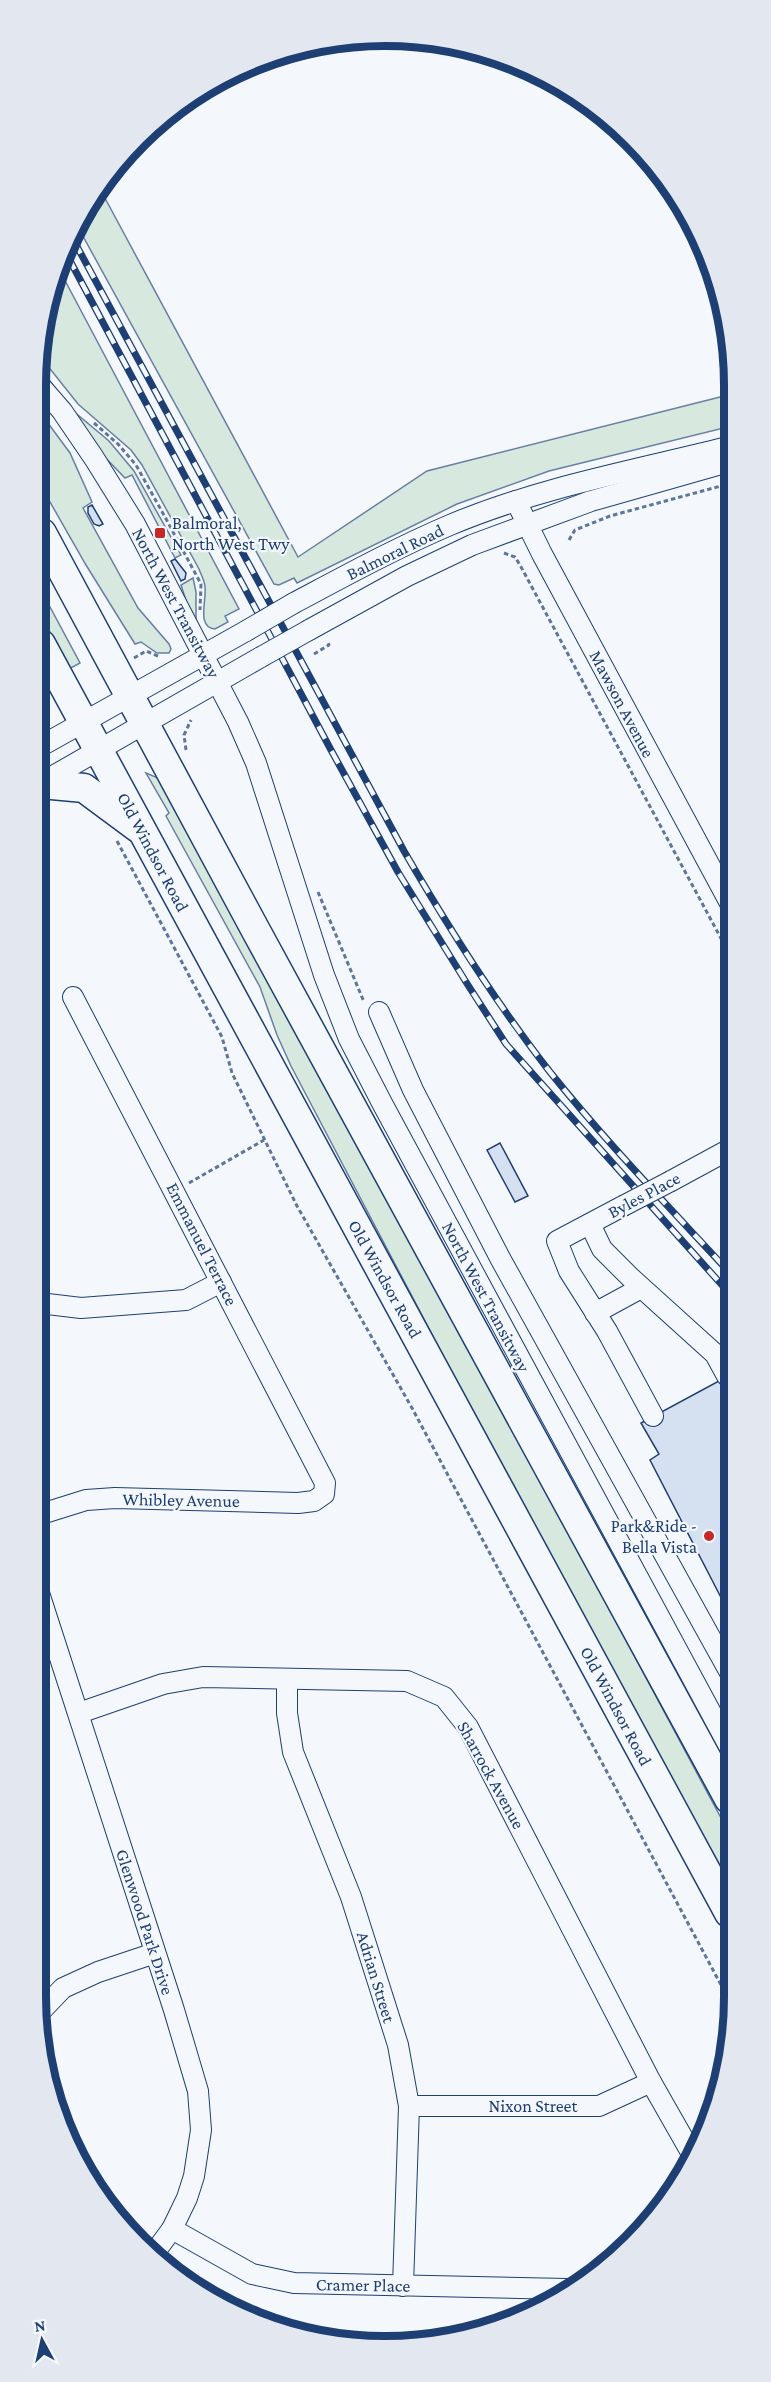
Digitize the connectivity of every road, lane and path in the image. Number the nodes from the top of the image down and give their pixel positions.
1 (46, 393) edge
2 (46, 408) edge
3 (93, 422) dead end
4 (724, 448) edge
5 (724, 463) edge
6 (724, 485) edge
7 (516, 501) junction
8 (527, 524) junction
9 (46, 540) edge
10 (569, 540) dead end
11 (520, 565) dead end
12 (200, 614) dead end
13 (318, 635) junction
14 (46, 653) edge
15 (141, 654) dead end
16 (314, 654) dead end
17 (163, 658) dead end
18 (198, 658) junction
19 (213, 685) junction
20 (130, 697) junction
21 (198, 715) dead end
22 (84, 723) junction
23 (144, 724) junction
24 (46, 743) edge
25 (98, 749) junction
26 (187, 757) dead end
27 (46, 781) edge
28 (46, 784) edge
29 (130, 836) junction
30 (724, 892) edge
31 (724, 944) edge
32 (73, 997) dead end
33 (379, 1012) dead end
34 (264, 1140) junction
35 (724, 1152) edge
36 (178, 1196) junction
37 (590, 1224) junction
38 (221, 1282) junction
39 (641, 1288) junction
40 (46, 1304) edge
41 (595, 1313) junction
42 (724, 1370) edge
43 (653, 1416) dead end
44 (324, 1494) joint
45 (46, 1512) edge
46 (46, 1614) edge
47 (724, 1662) edge
48 (286, 1679) junction
49 (79, 1713) junction
50 (724, 1737) edge
51 (724, 1790) edge
52 (724, 1905) edge
53 (155, 1953) junction
54 (724, 1990) edge
55 (46, 2005) edge
56 (651, 2082) junction
57 (408, 2106) junction
58 (689, 2148) edge
59 (172, 2229) junction
60 (158, 2248) edge
61 (403, 2286) junction
62 (557, 2289) edge

1 - 18 street, North West Transitway
2 - 18 street, North West Transitway
3 - 12 path
4 - 7 street, Balmoral Road
5 - 8 street, Balmoral Road
6 - 10 path
7 - 8 street, Mawson Avenue
7 - 18 street, Balmoral Road, bridge
8 - 13 street, Balmoral Road
8 - 30 street, Mawson Avenue
9 - 20 highway
11 - 31 path
13 - 16 path
13 - 19 street, Balmoral Road, bridge
14 - 22 highway, Old Windsor Road
15 - 17 path
18 - 19 street, North West Transitway
18 - 20 street, Balmoral Road
19 - 23 street, Balmoral Road
19 - 50 street, North West Transitway
20 - 22 street, Balmoral Road
20 - 23 highway
21 - 26 path
22 - 24 street, Balmoral Road
22 - 25 highway, Old Windsor Road
23 - 25 street, Balmoral Road
23 - 51 highway
25 - 27 street, Balmoral Road
25 - 29 highway, Old Windsor Road
28 - 29 highway
29 - 34 path
29 - 52 highway, Old Windsor Road
32 - 36 street, Emmanuel Terrace
33 - 47 street
34 - 36 path
34 - 54 path
35 - 37 street, Byles Place, bridge
36 - 38 street, Emmanuel Terrace
37 - 39 street
37 - 41 street, Byles Place
38 - 40 street
38 - 44 street, Emmanuel Terrace
39 - 41 street
39 - 42 street
41 - 43 street
44 - 45 street, Whibley Avenue
46 - 49 street, Glenwood Park Drive
48 - 49 street, Sharrock Avenue
48 - 56 street, Sharrock Avenue
48 - 57 street, Adrian Street
49 - 53 street, Glenwood Park Drive
53 - 55 street
53 - 59 street, Glenwood Park Drive
56 - 57 street, Nixon Street
56 - 58 street, Sharrock Avenue
57 - 61 street, Adrian Street
59 - 60 street, Glenwood Park Drive
59 - 61 street, Cramer Place
61 - 62 street, Cramer Place

